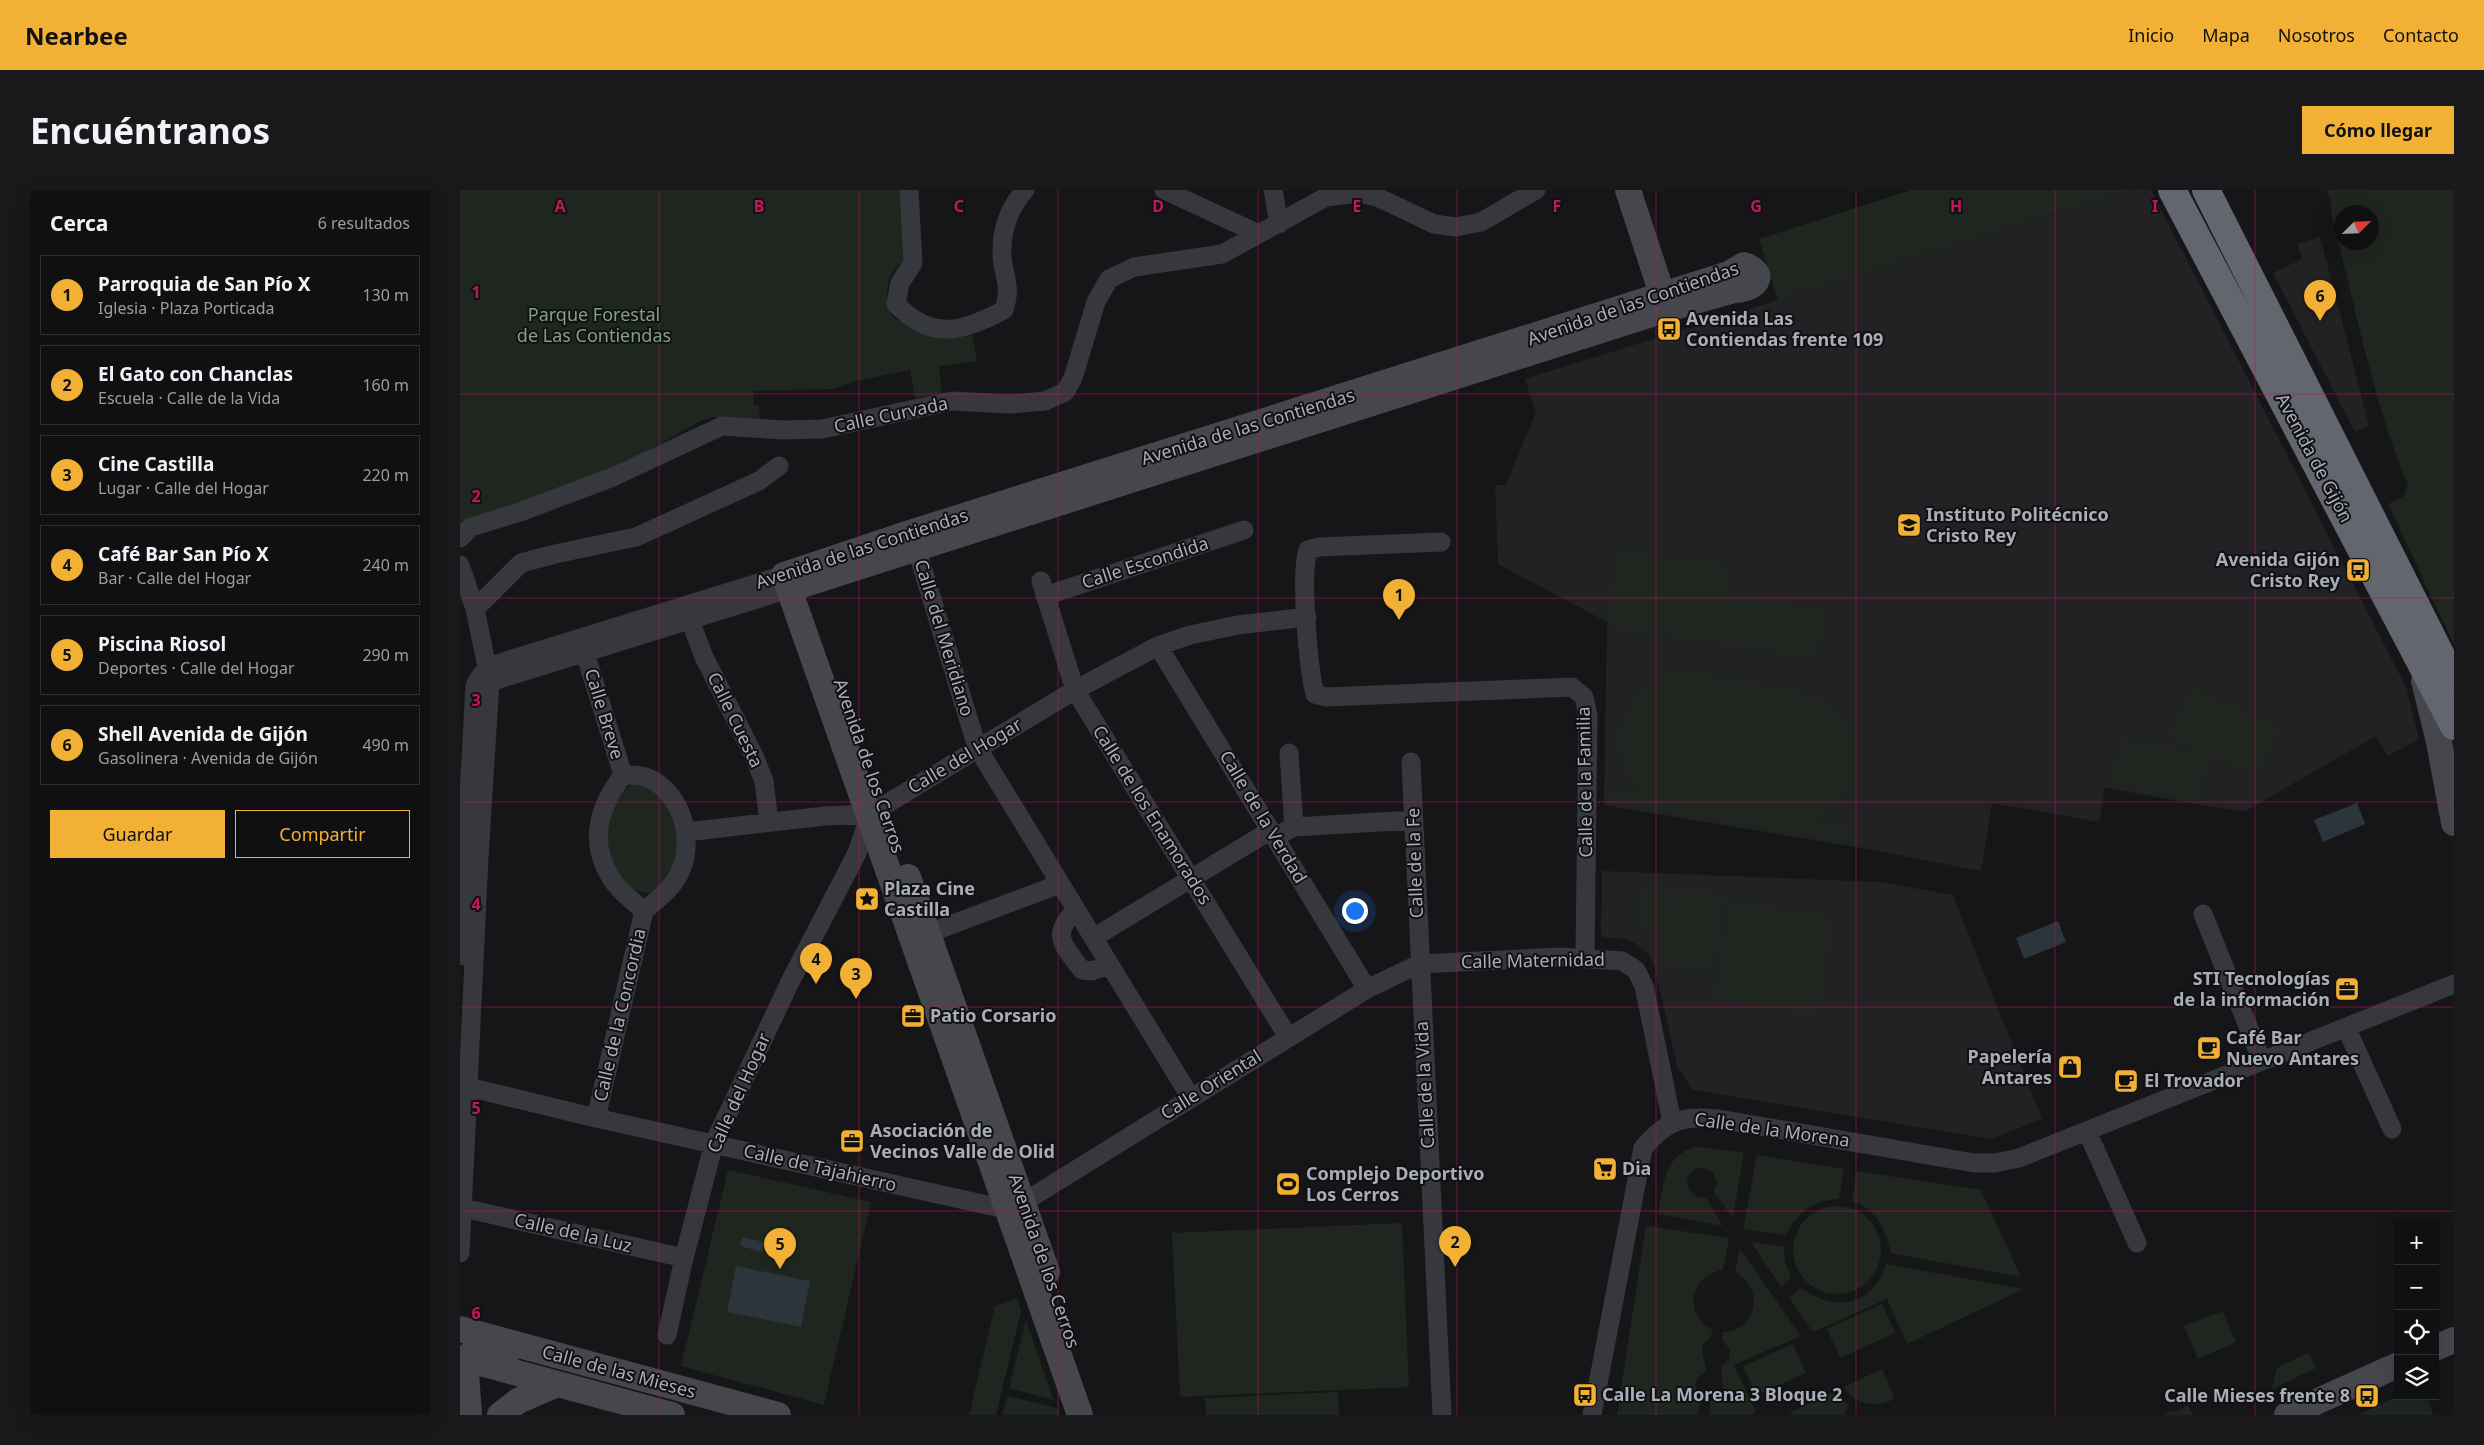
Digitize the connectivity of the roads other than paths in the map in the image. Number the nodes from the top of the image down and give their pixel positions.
1 (909, 190) edge
2 (1025, 190) edge
3 (1164, 190) edge
4 (1272, 190) edge
5 (1536, 190) edge
6 (1628, 190) edge
7 (2172, 190) edge
8 (2196, 190) edge
9 (2211, 201) edge
10 (1279, 224) junction
11 (1259, 234) junction
12 (1664, 302) junction
13 (779, 466) dead end
14 (1244, 530) dead end
15 (460, 538) edge
16 (1441, 542) dead end
17 (916, 547) junction
18 (460, 566) edge
19 (795, 580) junction
20 (1043, 589) joint
21 (475, 609) junction
22 (1306, 617) junction
23 (690, 620) junction
24 (1158, 646) junction
25 (585, 653) junction
26 (2419, 659) junction
27 (489, 674) junction
28 (2454, 681) edge
29 (1075, 690) junction
30 (2454, 726) edge
31 (978, 747) junction
32 (1289, 753) dead end
33 (1411, 762) dead end
34 (623, 775) junction
35 (861, 808) junction
36 (1414, 820) junction
37 (769, 822) junction
38 (2454, 823) edge
39 (1294, 827) junction
40 (686, 832) junction
41 (1273, 833) junction
42 (857, 853) junction
43 (882, 854) junction
44 (1190, 878) junction
45 (1060, 884) junction
46 (1076, 910) junction
47 (644, 911) junction
48 (2203, 914) dead end
49 (929, 933) junction
50 (1094, 938) junction
51 (460, 956) edge
52 (1585, 958) junction
53 (1419, 964) junction
54 (1110, 965) junction
55 (467, 974) edge
56 (2454, 984) edge
57 (1367, 989) junction
58 (2346, 1027) junction
59 (1288, 1037) junction
60 (2262, 1061) junction
61 (465, 1087) edge
62 (1191, 1098) junction
63 (596, 1118) junction
64 (1672, 1122) junction
65 (2392, 1129) dead end
66 (2087, 1131) junction
67 (714, 1143) junction
68 (1015, 1205) junction
69 (462, 1208) junction
70 (2137, 1243) dead end
71 (460, 1252) edge
72 (684, 1258) junction
73 (667, 1335) dead end
74 (2454, 1340) edge
75 (462, 1346) edge
76 (2439, 1346) edge
77 (2394, 1367) edge
78 (557, 1384) junction
79 (770, 1413) edge
80 (469, 1415) edge
81 (500, 1415) edge
82 (672, 1415) edge
83 (1080, 1415) edge
84 (1098, 1415) edge
85 (1442, 1415) edge
86 (1592, 1415) edge
87 (2287, 1415) edge

1 - 2 street
3 - 11 street
4 - 10 street
5 - 10 street, Calle Curvada
6 - 12 street
7 - 26 highway, Avenida de Gijón
8 - 9 highway, Avenida de Gijón
9 - 28 highway, Avenida de Gijón
10 - 11 street, Calle Curvada
11 - 15 street, Calle Curvada
12 - 17 street, Avenida de las Contiendas
12 - 19 street, Avenida de las Contiendas
13 - 21 street
14 - 20 street, Calle Escondida
16 - 22 street
17 - 19 street, Avenida de las Contiendas
17 - 31 street, Calle del Meridiano
18 - 21 street
19 - 23 street, Avenida de las Contiendas
19 - 27 street, Avenida de las Contiendas
19 - 35 street, Avenida de los Cerros
20 - 29 street, Calle de los Enamorados
21 - 27 street
22 - 24 street, Calle del Hogar
22 - 52 street, Calle de la Familia
23 - 25 street, Avenida de las Contiendas
23 - 37 street, Calle Cuesta
24 - 29 street, Calle del Hogar
24 - 41 street, Calle de la Verdad
25 - 27 street, Avenida de las Contiendas
25 - 34 street, Calle Breve
26 - 30 highway, Avenida de Gijón
26 - 38 street
27 - 51 street
27 - 55 street
29 - 31 street, Calle del Hogar
29 - 44 street, Calle de los Enamorados
31 - 35 street, Calle del Hogar
31 - 45 street, Calle del Meridiano
32 - 39 street
33 - 36 street, Calle de la Fe
34 - 40 street
34 - 47 street
35 - 37 street
35 - 42 street, Calle del Hogar
35 - 43 street, Avenida de los Cerros
35 - 49 street, Avenida de los Cerros
36 - 39 street
36 - 53 street, Calle de la Fe
37 - 40 street
39 - 41 street
40 - 47 street
41 - 44 street
41 - 57 street, Calle de la Verdad
42 - 43 street, Avenida de los Cerros
42 - 67 street, Calle del Hogar
43 - 68 street, Avenida de los Cerros
44 - 50 street
44 - 59 street, Calle de los Enamorados
45 - 46 street, Calle del Meridiano
45 - 49 street
46 - 50 street, Calle del Meridiano
46 - 54 street
47 - 63 street, Calle de la Concordia
48 - 60 street
49 - 68 street, Avenida de los Cerros
50 - 54 street, Calle del Meridiano
52 - 53 street, Calle Maternidad
52 - 64 street, Calle Maternidad
53 - 57 street, Calle Oriental
53 - 85 street, Calle de la Vida
54 - 62 street, Calle del Meridiano
55 - 61 street
56 - 58 street, Calle de la Morena
57 - 59 street, Calle Oriental
58 - 60 street, Calle de la Morena
58 - 65 street
59 - 62 street, Calle Oriental
60 - 66 street, Calle de la Morena
61 - 63 street, Calle de Tajahierro
61 - 69 street
62 - 68 street, Calle Oriental
63 - 67 street, Calle de Tajahierro
64 - 66 street, Calle de la Morena
64 - 86 street, Calle de la Morena
66 - 70 street
67 - 68 street, Calle de Tajahierro
67 - 72 street, Calle del Hogar
68 - 83 street, Avenida de los Cerros
68 - 84 street, Avenida de los Cerros
69 - 71 street
69 - 72 street, Calle de la Luz
72 - 73 street, Calle del Hogar
74 - 76 street
75 - 78 street, Calle de las Mieses
75 - 79 street, Calle de las Mieses
75 - 80 street
77 - 87 street
78 - 81 street
78 - 82 street, Calle de las Mieses

